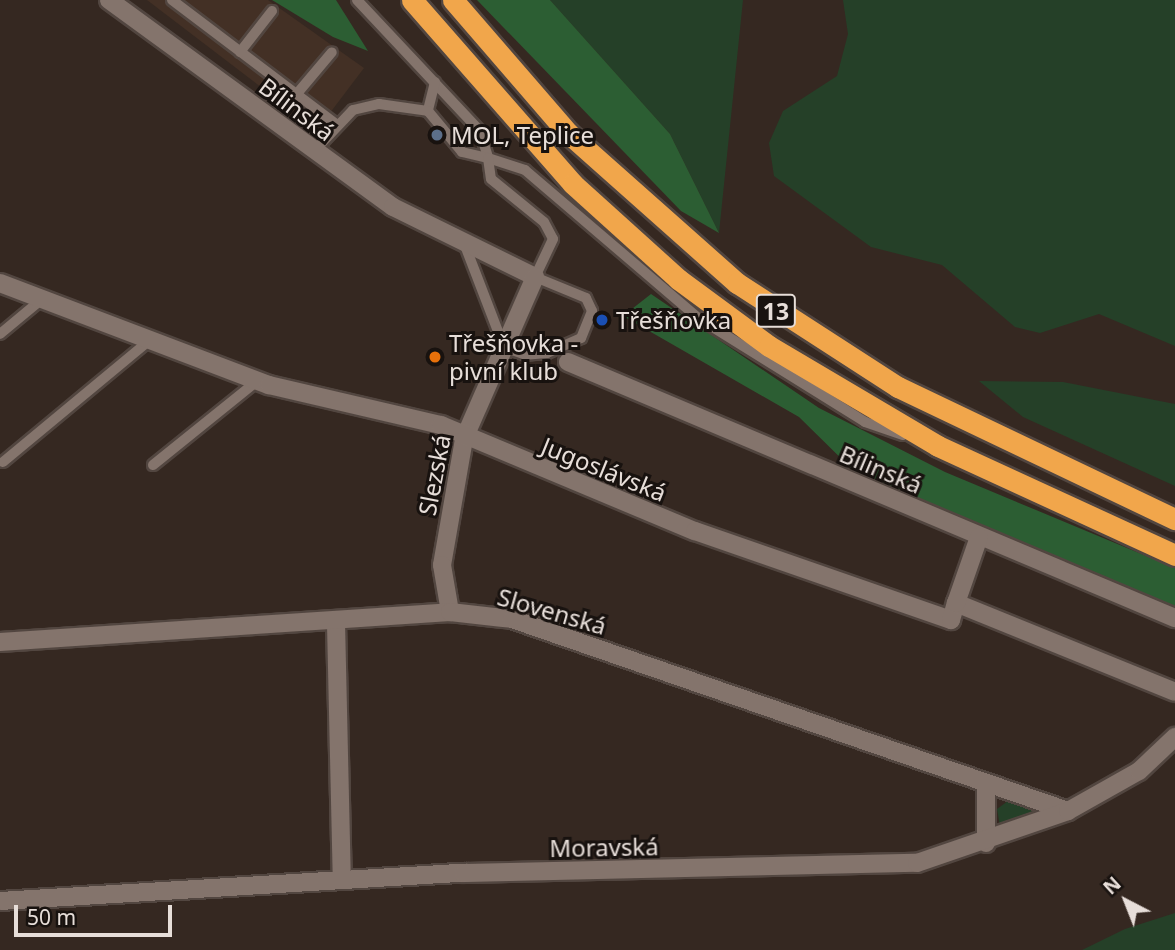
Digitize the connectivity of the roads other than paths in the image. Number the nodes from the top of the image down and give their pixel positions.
1 (109, 0) edge
2 (172, 0) edge
3 (358, 0) edge
4 (412, 0) edge
5 (453, 0) edge
6 (272, 12) dead end
7 (240, 52) junction
8 (332, 52) dead end
9 (435, 82) junction
10 (295, 96) junction
11 (428, 111) junction
12 (336, 124) junction
13 (313, 152) junction
14 (488, 158) junction
15 (464, 243) junction
16 (536, 277) junction
17 (0, 283) edge
18 (42, 299) junction
19 (0, 334) edge
20 (150, 340) junction
21 (504, 347) junction
22 (569, 362) dead end
23 (257, 381) junction
24 (464, 439) junction
25 (938, 446) junction
26 (4, 462) dead end
27 (153, 465) dead end
28 (1175, 519) edge
29 (979, 537) junction
30 (1175, 555) edge
31 (956, 603) junction
32 (450, 612) junction
33 (1175, 618) edge
34 (336, 623) junction
35 (0, 642) edge
36 (1175, 692) edge
37 (1175, 737) edge
38 (986, 783) junction
39 (1068, 811) junction
40 (986, 843) junction
41 (342, 879) junction
42 (0, 901) edge

1 - 13 street, Bílinská
2 - 7 lane
3 - 9 lane
4 - 25 highway, 13
5 - 28 highway, 13
6 - 7 lane
7 - 10 lane
8 - 10 lane
9 - 11 lane
9 - 14 lane
10 - 12 lane
11 - 12 lane
11 - 14 lane
12 - 13 lane
13 - 15 street, Bílinská
14 - 16 lane
14 - 25 lane
15 - 16 street, Bílinská
15 - 21 lane
16 - 21 street, Slezská
16 - 21 lane, Bílinská
17 - 18 street, Jugoslávská
18 - 19 lane
18 - 20 street, Jugoslávská
20 - 23 street, Jugoslávská
20 - 26 lane
21 - 24 street, Slezská
22 - 29 street, Bílinská
23 - 24 street, Jugoslávská
23 - 27 lane
24 - 31 street, Jugoslávská
24 - 32 street, Slezská
25 - 30 highway, 13
29 - 31 street
29 - 33 street, Bílinská
31 - 36 street
32 - 34 street, Slovenská
32 - 38 street, Slovenská
34 - 35 street, Slovenská
34 - 41 street
37 - 39 street, Moravská
38 - 39 street, Slovenská
38 - 40 street
39 - 40 street, Moravská
40 - 41 street, Moravská
41 - 42 street, Moravská

